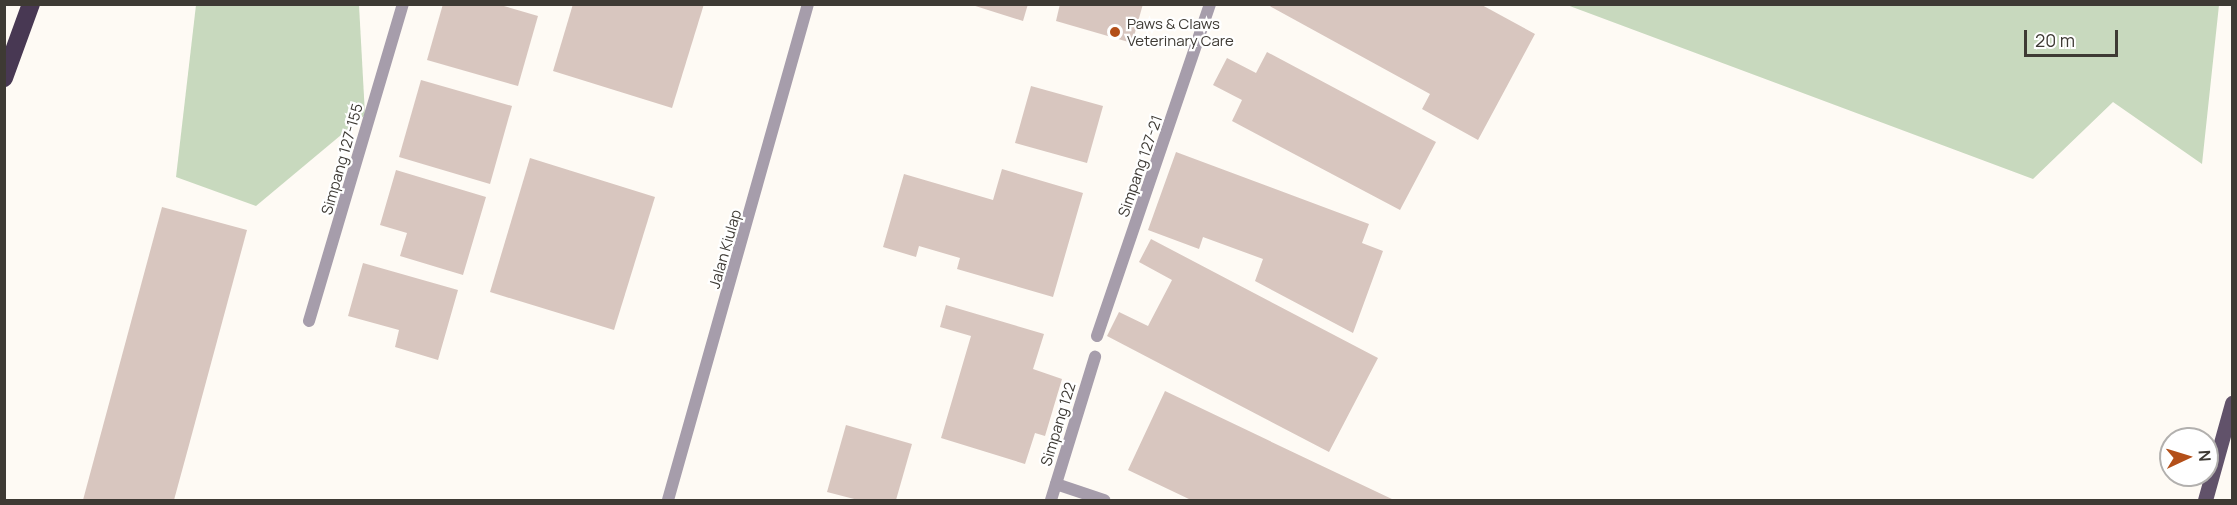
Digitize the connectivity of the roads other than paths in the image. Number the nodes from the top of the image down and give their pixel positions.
1 (31, 4) edge
2 (403, 4) edge
3 (808, 4) edge
4 (1210, 4) edge
5 (4, 78) edge
6 (309, 321) dead end
7 (1097, 336) dead end
8 (1095, 357) dead end
9 (2232, 403) edge
10 (2232, 424) edge
11 (2221, 444) junction
12 (1056, 484) junction
13 (668, 501) edge
14 (1051, 501) edge
15 (1104, 501) edge
16 (2205, 501) edge

1 - 5 highway
2 - 6 street, Simpang 127-155
3 - 13 street, Jalan Kiulap
4 - 7 street, Simpang 127-21
8 - 12 street, Simpang 122
9 - 11 main road
10 - 11 main road
11 - 16 main road
12 - 14 street, Simpang 122
12 - 15 street

